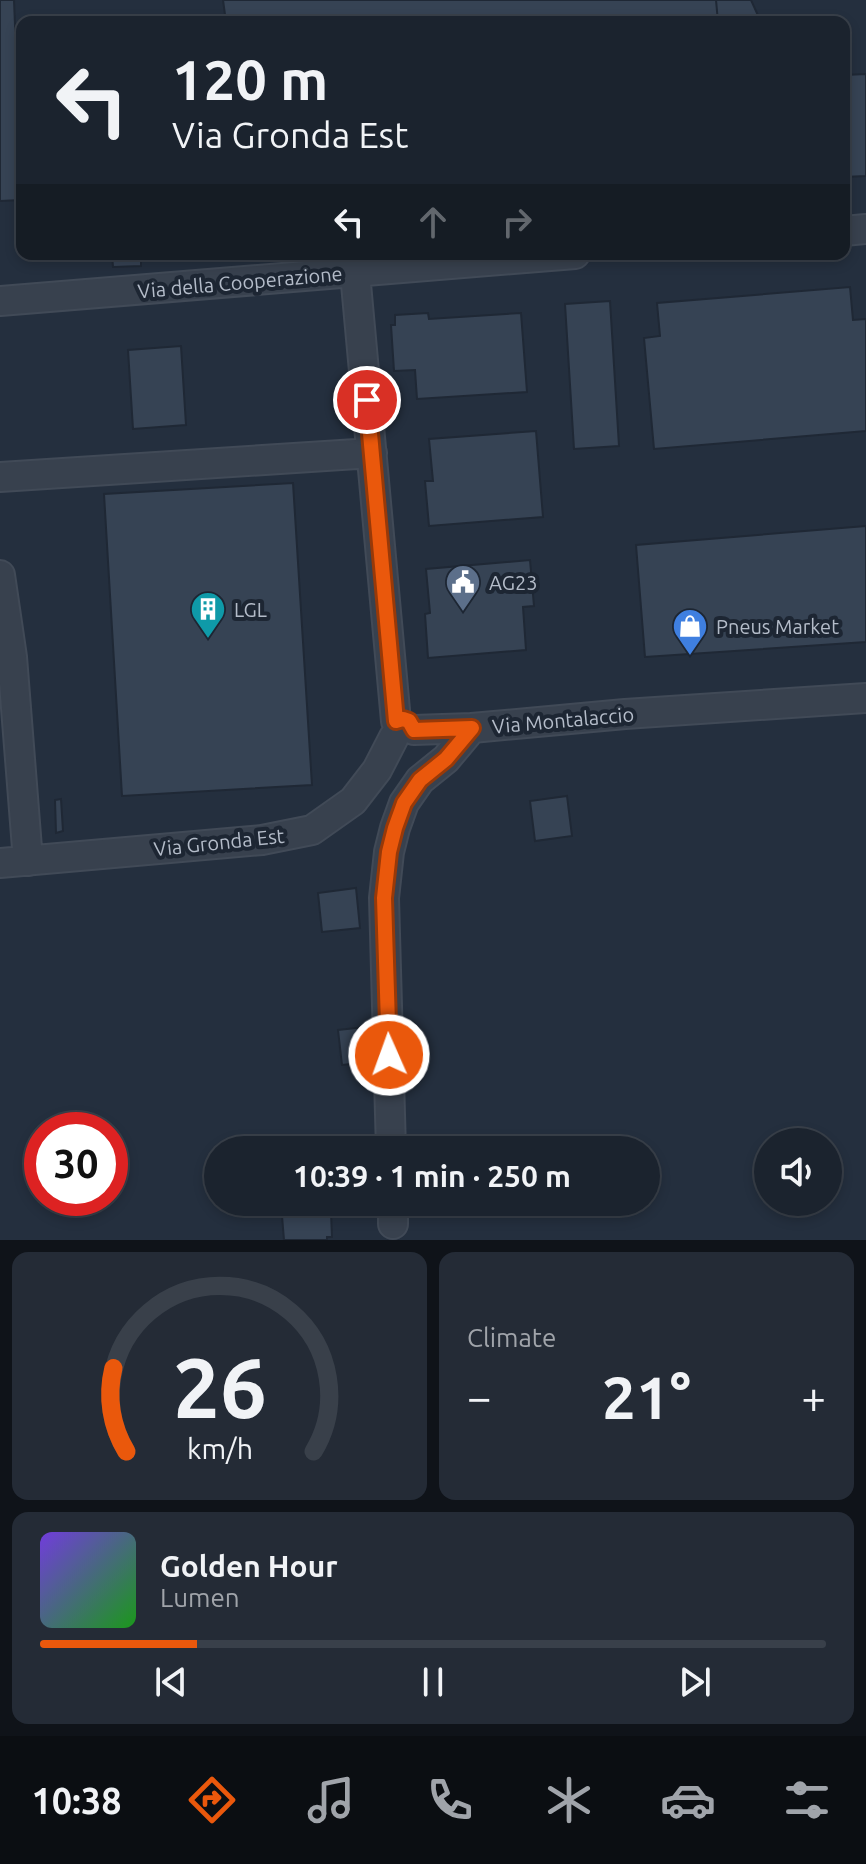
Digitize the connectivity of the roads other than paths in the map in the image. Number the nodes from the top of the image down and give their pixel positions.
1 (506, 260) edge
2 (355, 273) junction
3 (0, 301) edge
4 (372, 453) junction
5 (0, 477) edge
6 (0, 575) edge
7 (866, 698) edge
8 (472, 728) junction
9 (401, 729) junction
10 (14, 862) edge
11 (391, 1136) edge

1 - 2 street, Via della Cooperazione
2 - 3 street, Via della Cooperazione
2 - 4 street
4 - 5 street
4 - 9 street
6 - 10 street
7 - 8 street, Via Montalaccio
8 - 9 street
8 - 11 street, Via Montalaccio
9 - 10 street, Via Gronda Est

